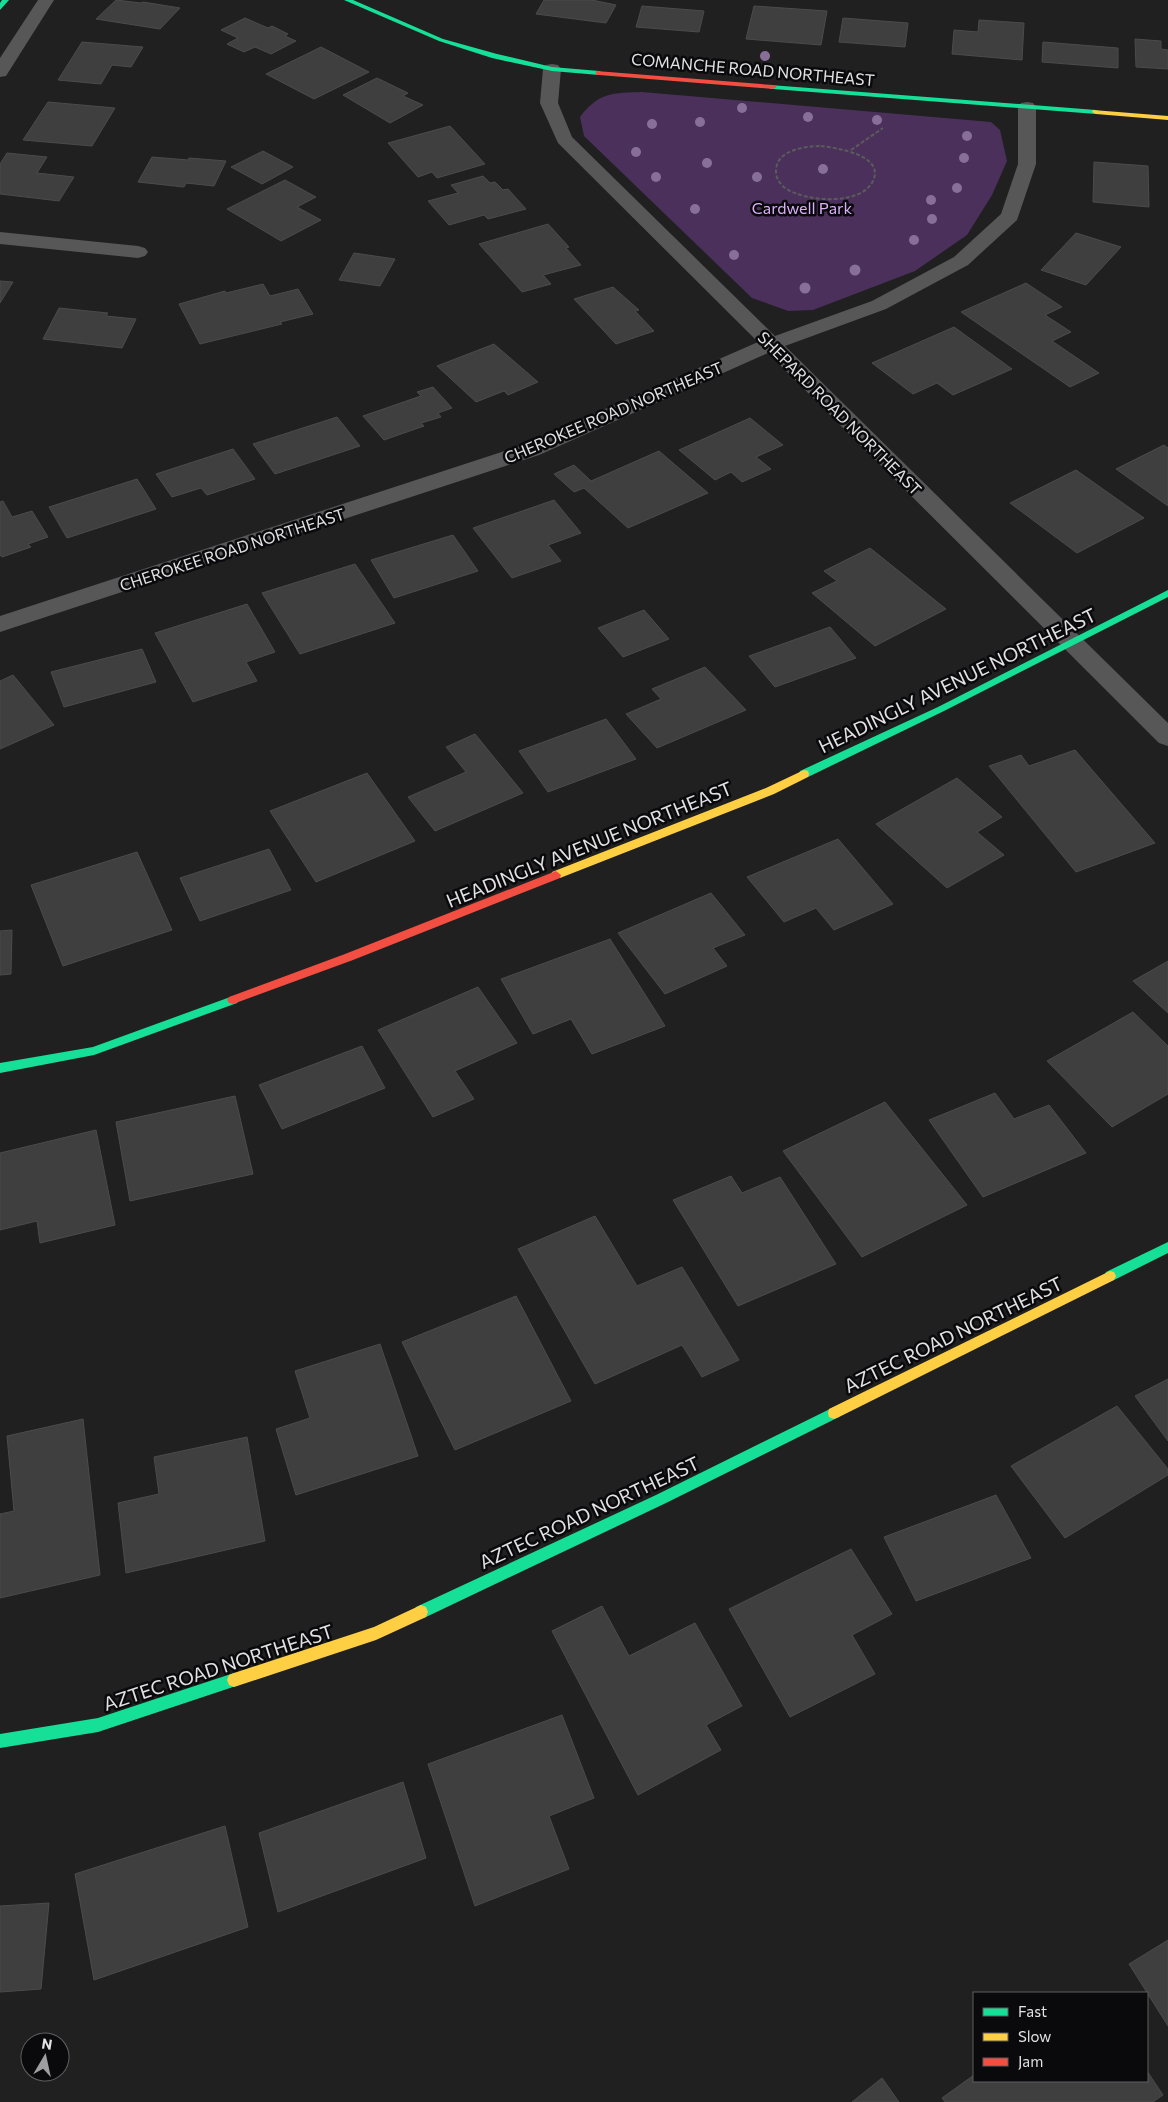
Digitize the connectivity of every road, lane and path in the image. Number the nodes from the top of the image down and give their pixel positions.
1 (6, 0) edge
2 (46, 0) edge
3 (347, 0) edge
4 (0, 8) edge
5 (552, 69) junction
6 (0, 72) edge
7 (1027, 107) junction
8 (1168, 118) edge
9 (816, 198) joint
10 (0, 238) edge
11 (138, 252) dead end
12 (771, 344) junction
13 (1168, 593) edge
14 (0, 624) edge
15 (1071, 643) junction
16 (1168, 737) edge
17 (0, 1068) edge
18 (1168, 1247) edge
19 (0, 1741) edge

1 - 4 street
2 - 6 street
3 - 5 street, COMANCHE ROAD NORTHEAST
5 - 7 street, COMANCHE ROAD NORTHEAST
5 - 12 street, SHEPARD ROAD NORTHEAST
7 - 8 street, COMANCHE ROAD NORTHEAST
7 - 12 street, CHEROKEE ROAD NORTHEAST
9 - 9 path
10 - 11 street
12 - 14 street, CHEROKEE ROAD NORTHEAST
12 - 15 street, SHEPARD ROAD NORTHEAST
13 - 15 street, HEADINGLY AVENUE NORTHEAST
15 - 16 street, SHEPARD ROAD NORTHEAST
15 - 17 street, HEADINGLY AVENUE NORTHEAST
18 - 19 street, AZTEC ROAD NORTHEAST

